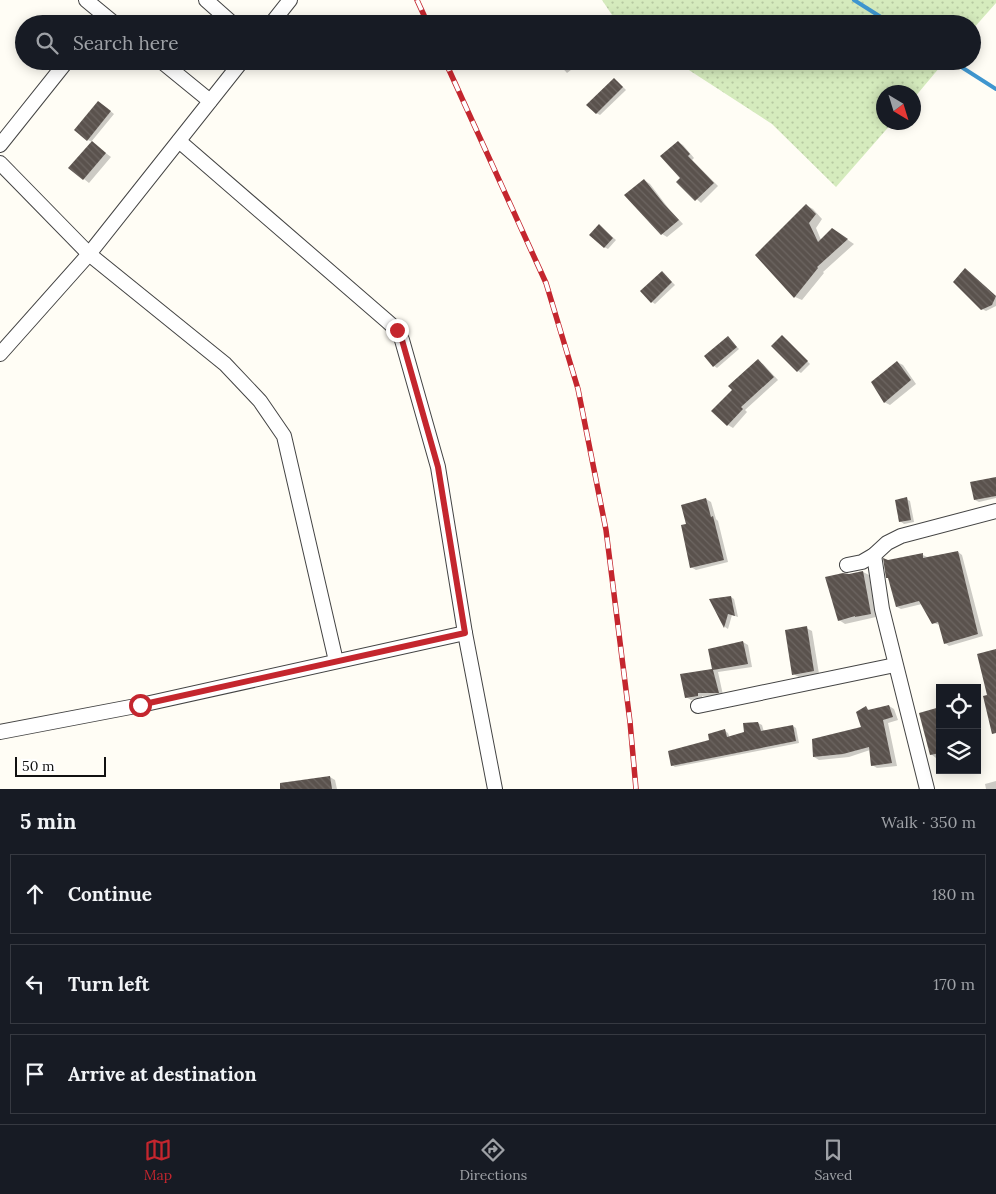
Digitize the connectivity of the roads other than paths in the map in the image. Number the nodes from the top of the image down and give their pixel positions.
1 (86, 0) edge
2 (206, 0) edge
3 (290, 0) edge
4 (100, 15) edge
5 (223, 15) edge
6 (279, 15) edge
7 (60, 70) edge
8 (172, 70) edge
9 (235, 70) edge
10 (210, 102) junction
11 (179, 141) junction
12 (0, 146) edge
13 (0, 163) edge
14 (89, 254) junction
15 (0, 354) edge
16 (996, 510) edge
17 (874, 555) junction
18 (847, 565) dead end
19 (465, 633) junction
20 (336, 662) junction
21 (895, 665) junction
22 (698, 706) dead end
23 (0, 732) edge
24 (495, 789) edge
25 (927, 789) edge

1 - 4 street
2 - 5 street
3 - 6 street
7 - 12 street
8 - 10 street
9 - 10 street
10 - 11 street
11 - 14 street
11 - 19 street
13 - 14 street
14 - 15 street
14 - 20 street
16 - 17 street
17 - 18 street
17 - 21 street
19 - 20 street
19 - 24 street
20 - 23 street
21 - 22 street
21 - 25 street

